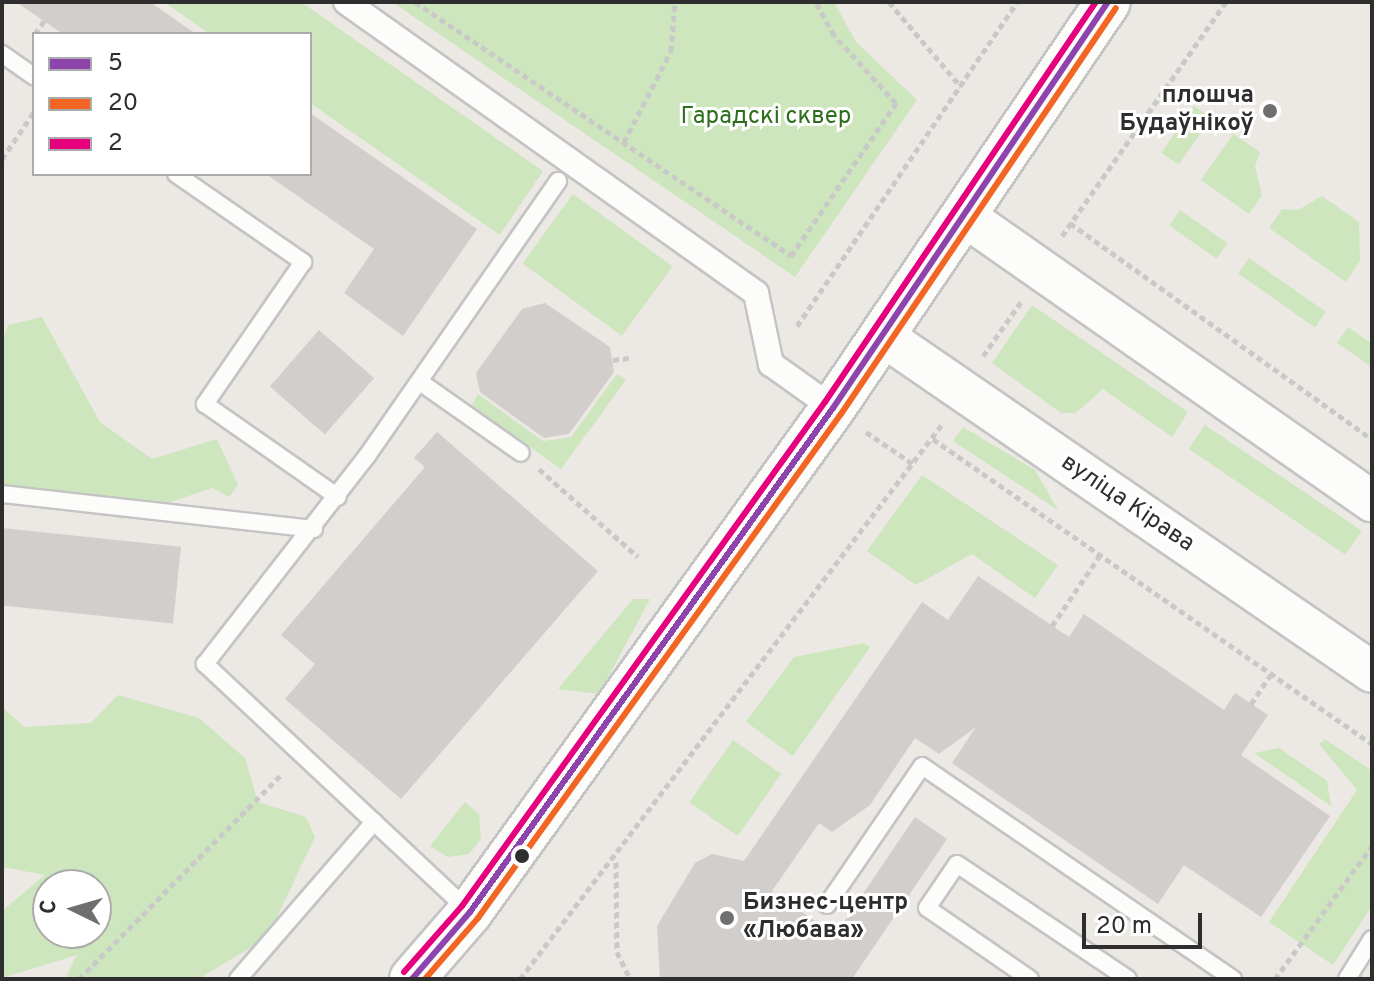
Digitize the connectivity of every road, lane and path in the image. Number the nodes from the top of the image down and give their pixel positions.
1 (346, 2) edge
2 (415, 2) edge
3 (675, 2) edge
4 (816, 2) edge
5 (889, 2) edge
6 (1017, 2) edge
7 (1108, 2) edge
8 (1226, 2) edge
9 (44, 21) dead end
10 (36, 32) edge
11 (2, 54) edge
12 (32, 75) edge
13 (961, 87) junction
14 (32, 115) edge
15 (624, 142) junction
16 (2, 159) edge
17 (179, 176) edge
18 (558, 181) dead end
19 (963, 215) junction
20 (1070, 223) junction
21 (1042, 271) junction
22 (883, 336) junction
23 (629, 358) dead end
24 (613, 360) dead end
25 (771, 364) junction
26 (420, 382) junction
27 (960, 389) junction
28 (833, 408) junction
29 (933, 439) junction
30 (1372, 439) edge
31 (521, 453) joint
32 (913, 464) junction
33 (2, 494) edge
34 (338, 497) junction
35 (1372, 501) edge
36 (314, 529) junction
37 (1100, 555) junction
38 (638, 557) dead end
39 (1052, 626) dead end
40 (1372, 672) edge
41 (1271, 674) junction
42 (1251, 704) dead end
43 (1372, 744) edge
44 (302, 755) junction
45 (374, 822) junction
46 (1372, 846) edge
47 (616, 861) junction
48 (827, 905) dead end
49 (470, 912) junction
50 (1372, 939) edge
51 (1346, 978) edge
52 (79, 979) edge
53 (238, 979) edge
54 (412, 979) edge
55 (520, 979) edge
56 (630, 979) edge
57 (1030, 979) edge
58 (1128, 979) edge
59 (1233, 979) edge
60 (1275, 979) edge

1 - 25 street
2 - 15 path
3 - 15 path
4 - 15 path
5 - 13 path
6 - 13 path
7 - 19 main road
8 - 20 path
9 - 10 path
11 - 12 lane
13 - 25 path
14 - 16 path
17 - 34 lane
18 - 26 lane
19 - 21 street
19 - 22 main road
20 - 21 path
20 - 30 path
21 - 27 path
21 - 35 street
22 - 27 street, вуліца Кірава
22 - 28 main road
23 - 24 path
25 - 28 street
26 - 31 lane
26 - 34 lane
27 - 29 path
27 - 40 street, вуліца Кірава
28 - 32 path
28 - 49 main road
29 - 32 path
29 - 37 path
31 - 38 path
32 - 47 path
33 - 36 lane
34 - 36 lane
36 - 44 lane
37 - 39 path
37 - 41 path
41 - 42 path
41 - 43 path
44 - 45 lane
44 - 52 path
45 - 49 lane
45 - 53 lane
46 - 60 path
47 - 55 path
47 - 56 path
48 - 59 lane
49 - 54 main road
50 - 51 lane
57 - 58 lane

